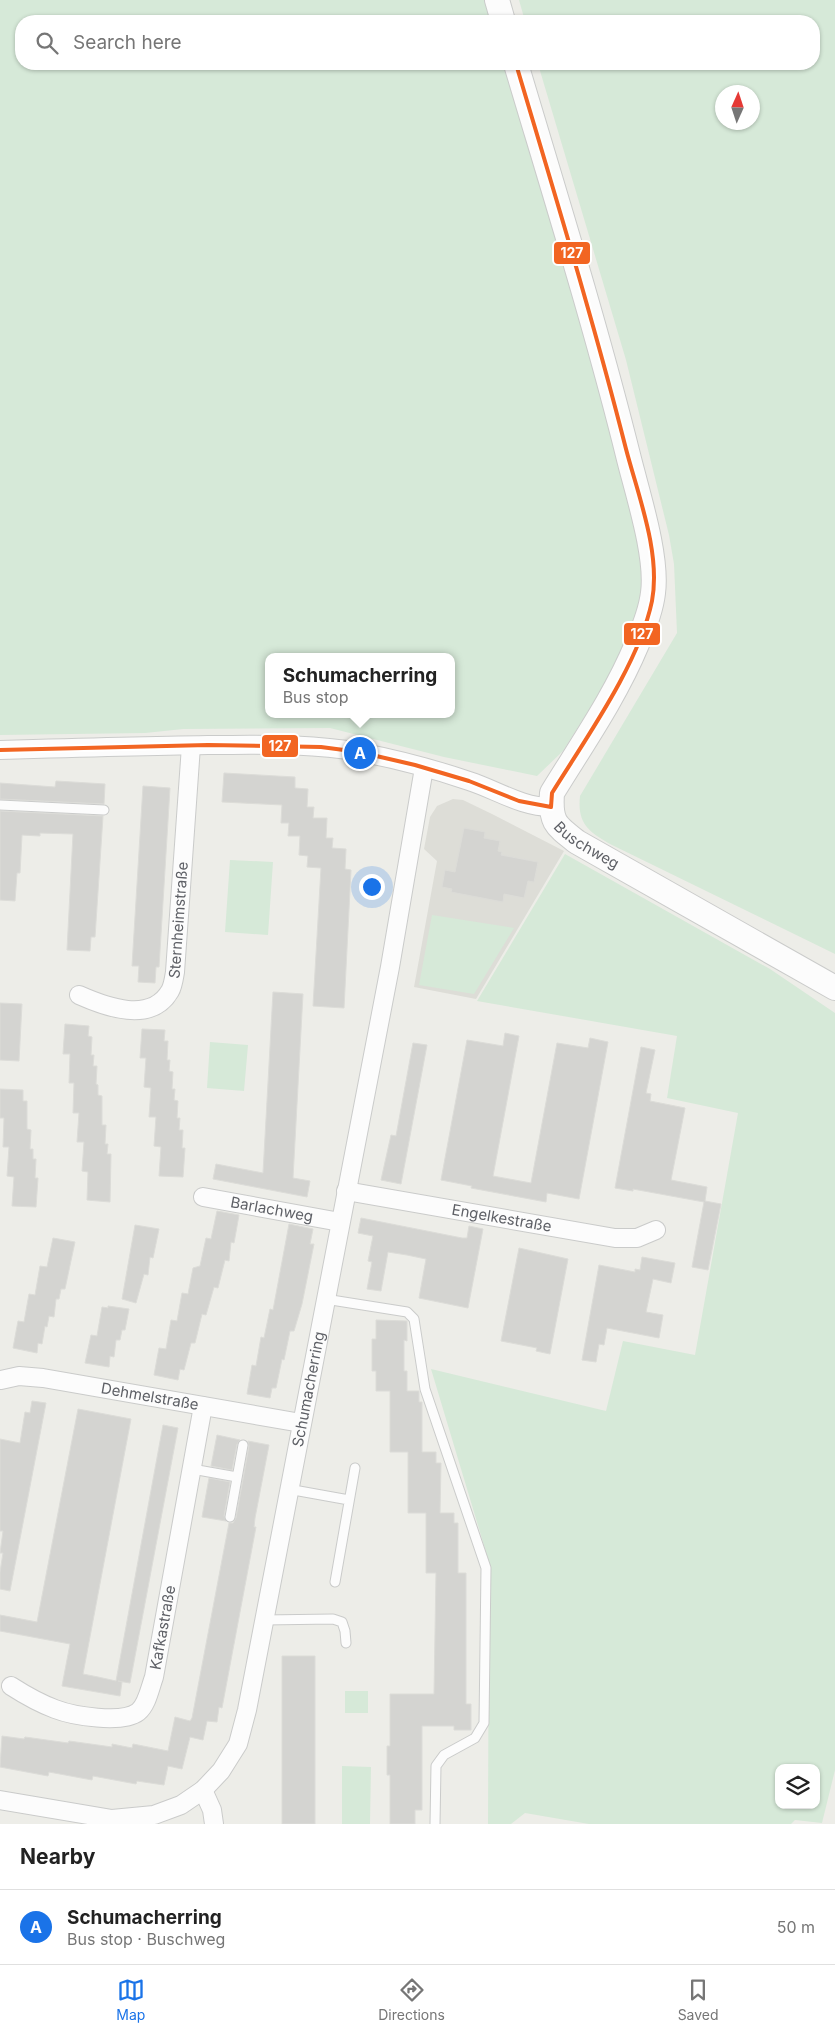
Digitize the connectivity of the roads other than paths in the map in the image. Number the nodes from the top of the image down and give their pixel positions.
1 (497, 0) edge
2 (501, 15) edge
3 (518, 70) edge
4 (191, 746) junction
5 (0, 750) edge
6 (424, 768) junction
7 (0, 805) edge
8 (551, 807) junction
9 (104, 810) dead end
10 (835, 988) edge
11 (79, 995) dead end
12 (346, 1191) junction
13 (203, 1197) dead end
14 (340, 1222) junction
15 (656, 1230) dead end
16 (325, 1299) junction
17 (0, 1380) edge
18 (203, 1406) junction
19 (301, 1423) junction
20 (243, 1445) dead end
21 (355, 1468) dead end
22 (192, 1469) junction
23 (238, 1476) junction
24 (288, 1489) junction
25 (349, 1500) junction
26 (230, 1518) dead end
27 (335, 1582) dead end
28 (264, 1620) junction
29 (346, 1643) dead end
30 (11, 1686) dead end
31 (203, 1790) junction
32 (0, 1800) edge
33 (214, 1824) edge
34 (435, 1824) edge

1 - 2 street
3 - 8 street
4 - 5 street, Buschweg
4 - 6 street, Buschweg
4 - 11 street, Sternheimstraße
6 - 8 street, Buschweg
6 - 12 street, Schumacherring
7 - 9 lane
8 - 10 street, Buschweg
12 - 14 street, Schumacherring
12 - 15 street, Engelkestraße
13 - 14 street, Barlachweg
14 - 16 street, Schumacherring
16 - 19 street, Schumacherring
16 - 34 lane
17 - 18 street, Dehmelstraße
18 - 19 street, Dehmelstraße
18 - 22 street, Kafkastraße
19 - 24 street, Schumacherring
20 - 23 lane
21 - 25 lane
22 - 23 lane
22 - 30 street, Kafkastraße
23 - 26 lane
24 - 25 lane
24 - 28 street, Schumacherring
25 - 27 lane
28 - 29 lane
28 - 31 street, Schumacherring
31 - 32 street, Schumacherring
31 - 33 street

